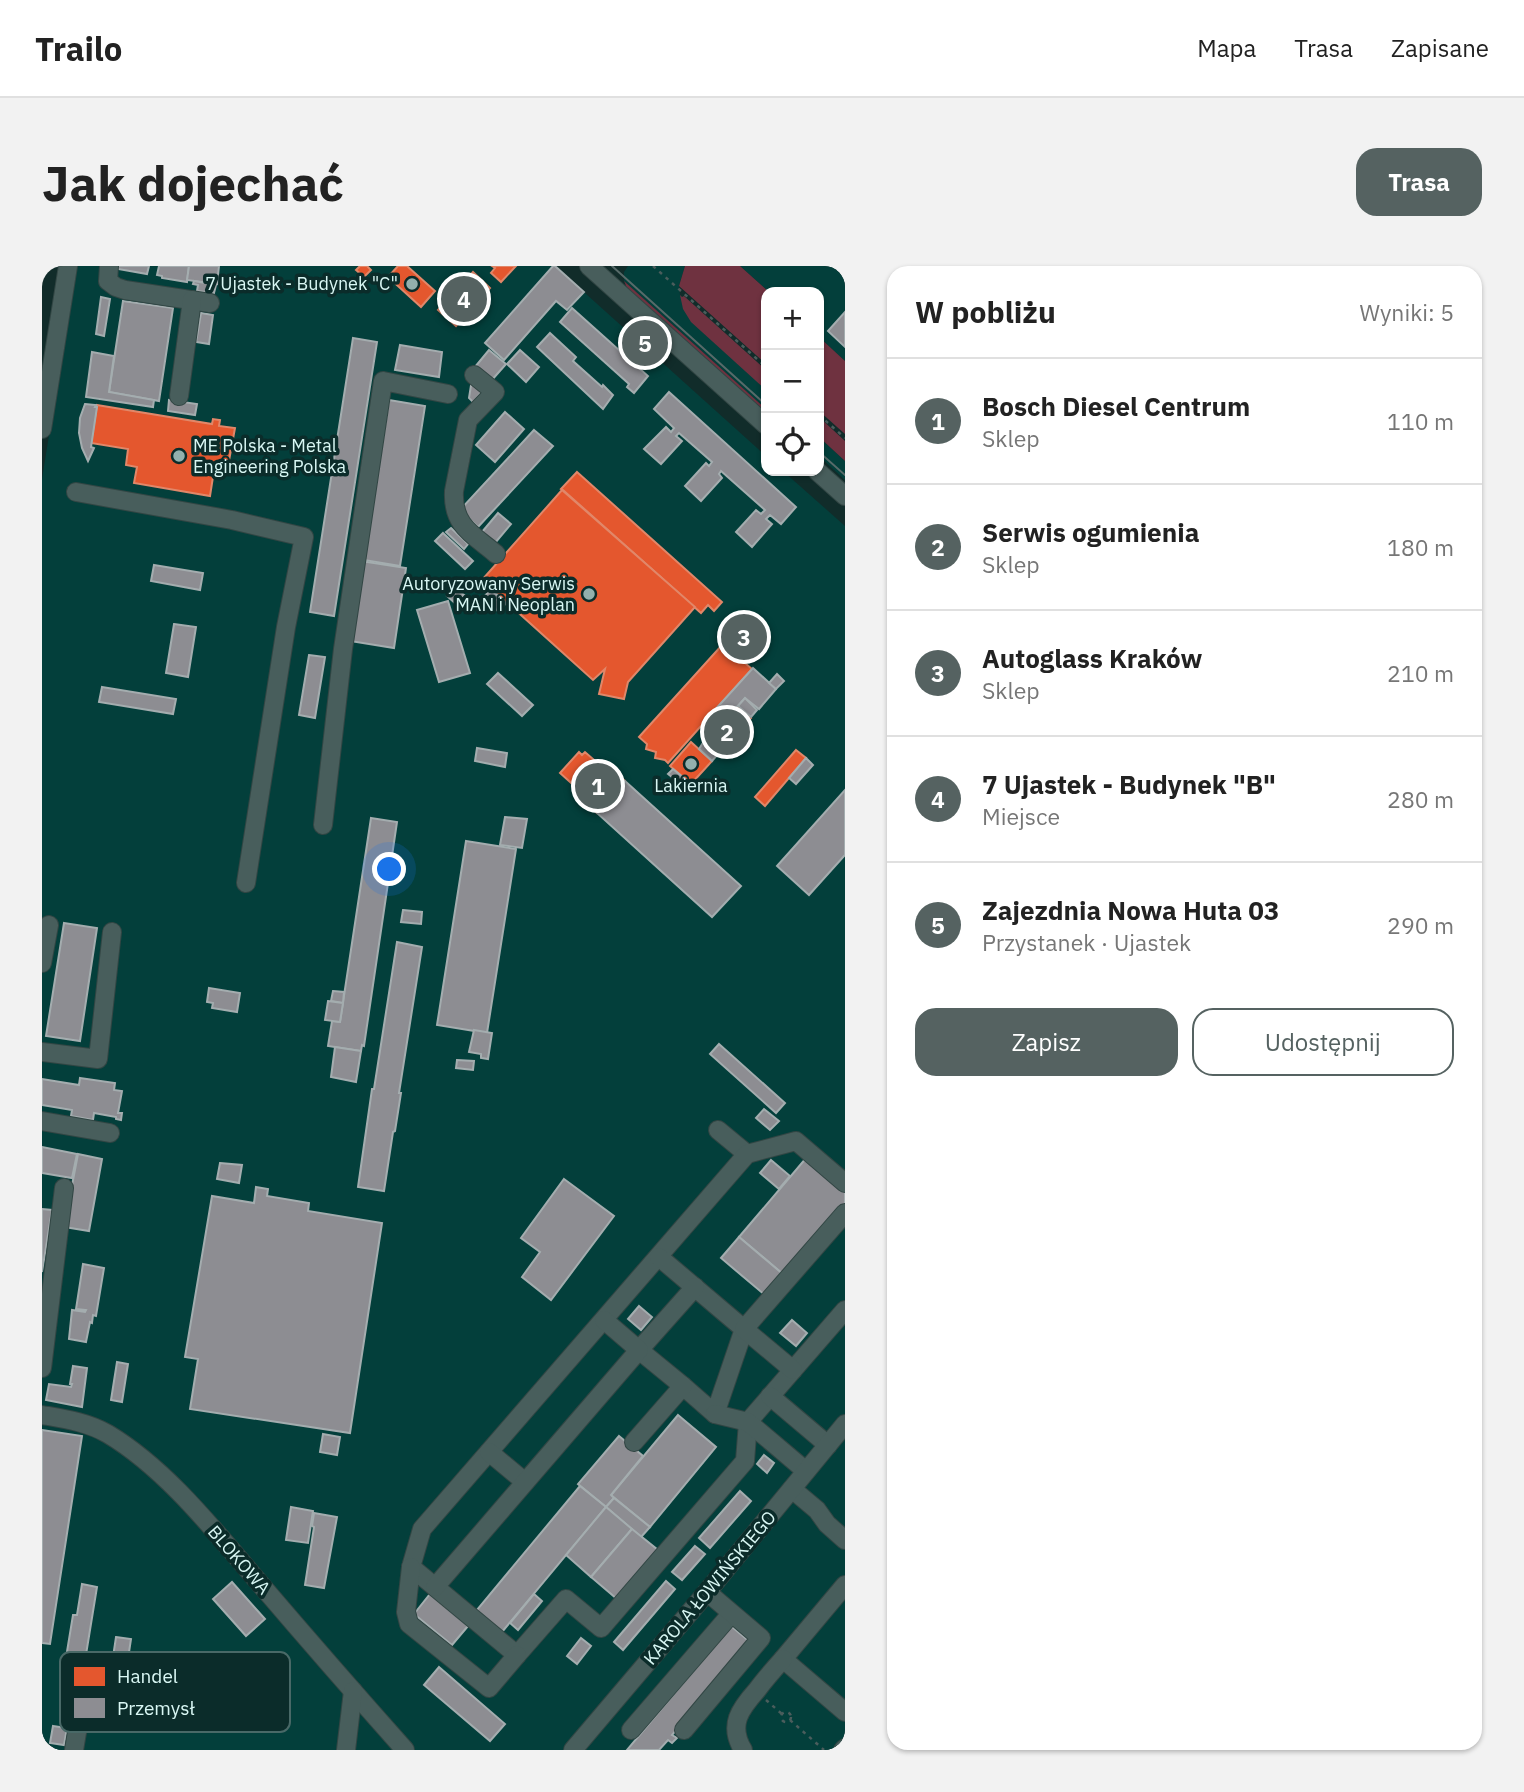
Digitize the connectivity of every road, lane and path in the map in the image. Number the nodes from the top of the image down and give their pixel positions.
1 (68, 266) edge
2 (109, 266) edge
3 (589, 266) edge
4 (653, 266) edge
5 (761, 363) edge
6 (474, 375) dead end
7 (448, 394) dead end
8 (179, 396) dead end
9 (824, 419) edge
10 (761, 421) edge
11 (42, 429) edge
12 (845, 438) edge
13 (823, 476) edge
14 (76, 492) dead end
15 (845, 496) edge
16 (496, 554) dead end
17 (323, 825) dead end
18 (246, 883) dead end
19 (49, 925) dead end
20 (112, 932) dead end
21 (42, 963) edge
22 (42, 1052) edge
23 (42, 1121) edge
24 (718, 1130) dead end
25 (110, 1133) dead end
26 (747, 1154) junction
27 (845, 1182) edge
28 (64, 1188) dead end
29 (845, 1213) edge
30 (659, 1256) junction
31 (695, 1287) junction
32 (845, 1310) edge
33 (604, 1320) junction
34 (744, 1329) junction
35 (639, 1350) junction
36 (42, 1368) edge
37 (793, 1370) junction
38 (683, 1386) junction
39 (770, 1396) junction
40 (715, 1414) junction
41 (42, 1415) edge
42 (748, 1422) junction
43 (838, 1437) edge
44 (634, 1442) dead end
45 (489, 1452) junction
46 (806, 1471) junction
47 (525, 1482) junction
48 (792, 1489) junction
49 (845, 1540) edge
50 (411, 1567) junction
51 (845, 1585) edge
52 (435, 1587) junction
53 (707, 1592) junction
54 (731, 1614) junction
55 (684, 1619) junction
56 (708, 1640) junction
57 (517, 1655) junction
58 (783, 1659) junction
59 (628, 1684) junction
60 (353, 1691) junction
61 (755, 1691) junction
62 (653, 1706) junction
63 (845, 1712) edge
64 (782, 1714) junction
65 (790, 1720) junction
66 (631, 1730) dead end
67 (684, 1730) dead end
68 (77, 1732) edge
69 (580, 1747) edge
70 (74, 1750) edge
71 (346, 1750) edge
72 (405, 1750) edge
73 (743, 1750) edge
74 (824, 1750) edge

1 - 11 street
2 - 8 street
3 - 10 street
4 - 5 path
6 - 16 street
7 - 17 street
9 - 12 path
13 - 15 street
14 - 18 street
19 - 21 street
20 - 22 street
23 - 25 street
24 - 26 street
26 - 27 street
26 - 30 street
28 - 36 street
29 - 34 street
30 - 31 street
30 - 33 street
31 - 34 street
31 - 35 street
32 - 37 street
33 - 35 street
33 - 45 street
34 - 37 street
34 - 40 street
35 - 38 street
35 - 47 street
37 - 39 street
38 - 40 street
38 - 44 street
39 - 42 street
39 - 43 street
40 - 42 street
41 - 60 street, BLOKOWA
42 - 46 street
42 - 57 street
43 - 46 street, KAROLA ŁOWIŃSKIEGO
45 - 47 street
45 - 50 street
46 - 48 street, KAROLA ŁOWIŃSKIEGO
47 - 52 street
48 - 49 street
48 - 53 street, KAROLA ŁOWIŃSKIEGO
50 - 52 street
50 - 57 street
51 - 58 street
52 - 57 street
53 - 54 street
53 - 55 street, KAROLA ŁOWIŃSKIEGO
54 - 56 street
54 - 67 street
55 - 56 street
55 - 59 street, KAROLA ŁOWIŃSKIEGO
56 - 62 street
58 - 61 street
58 - 63 street
59 - 62 street
59 - 69 street, KAROLA ŁOWIŃSKIEGO
60 - 71 street
60 - 72 street, BLOKOWA
61 - 64 path
61 - 73 street
62 - 66 street
64 - 65 path
64 - 65 path
65 - 74 path
68 - 70 street

